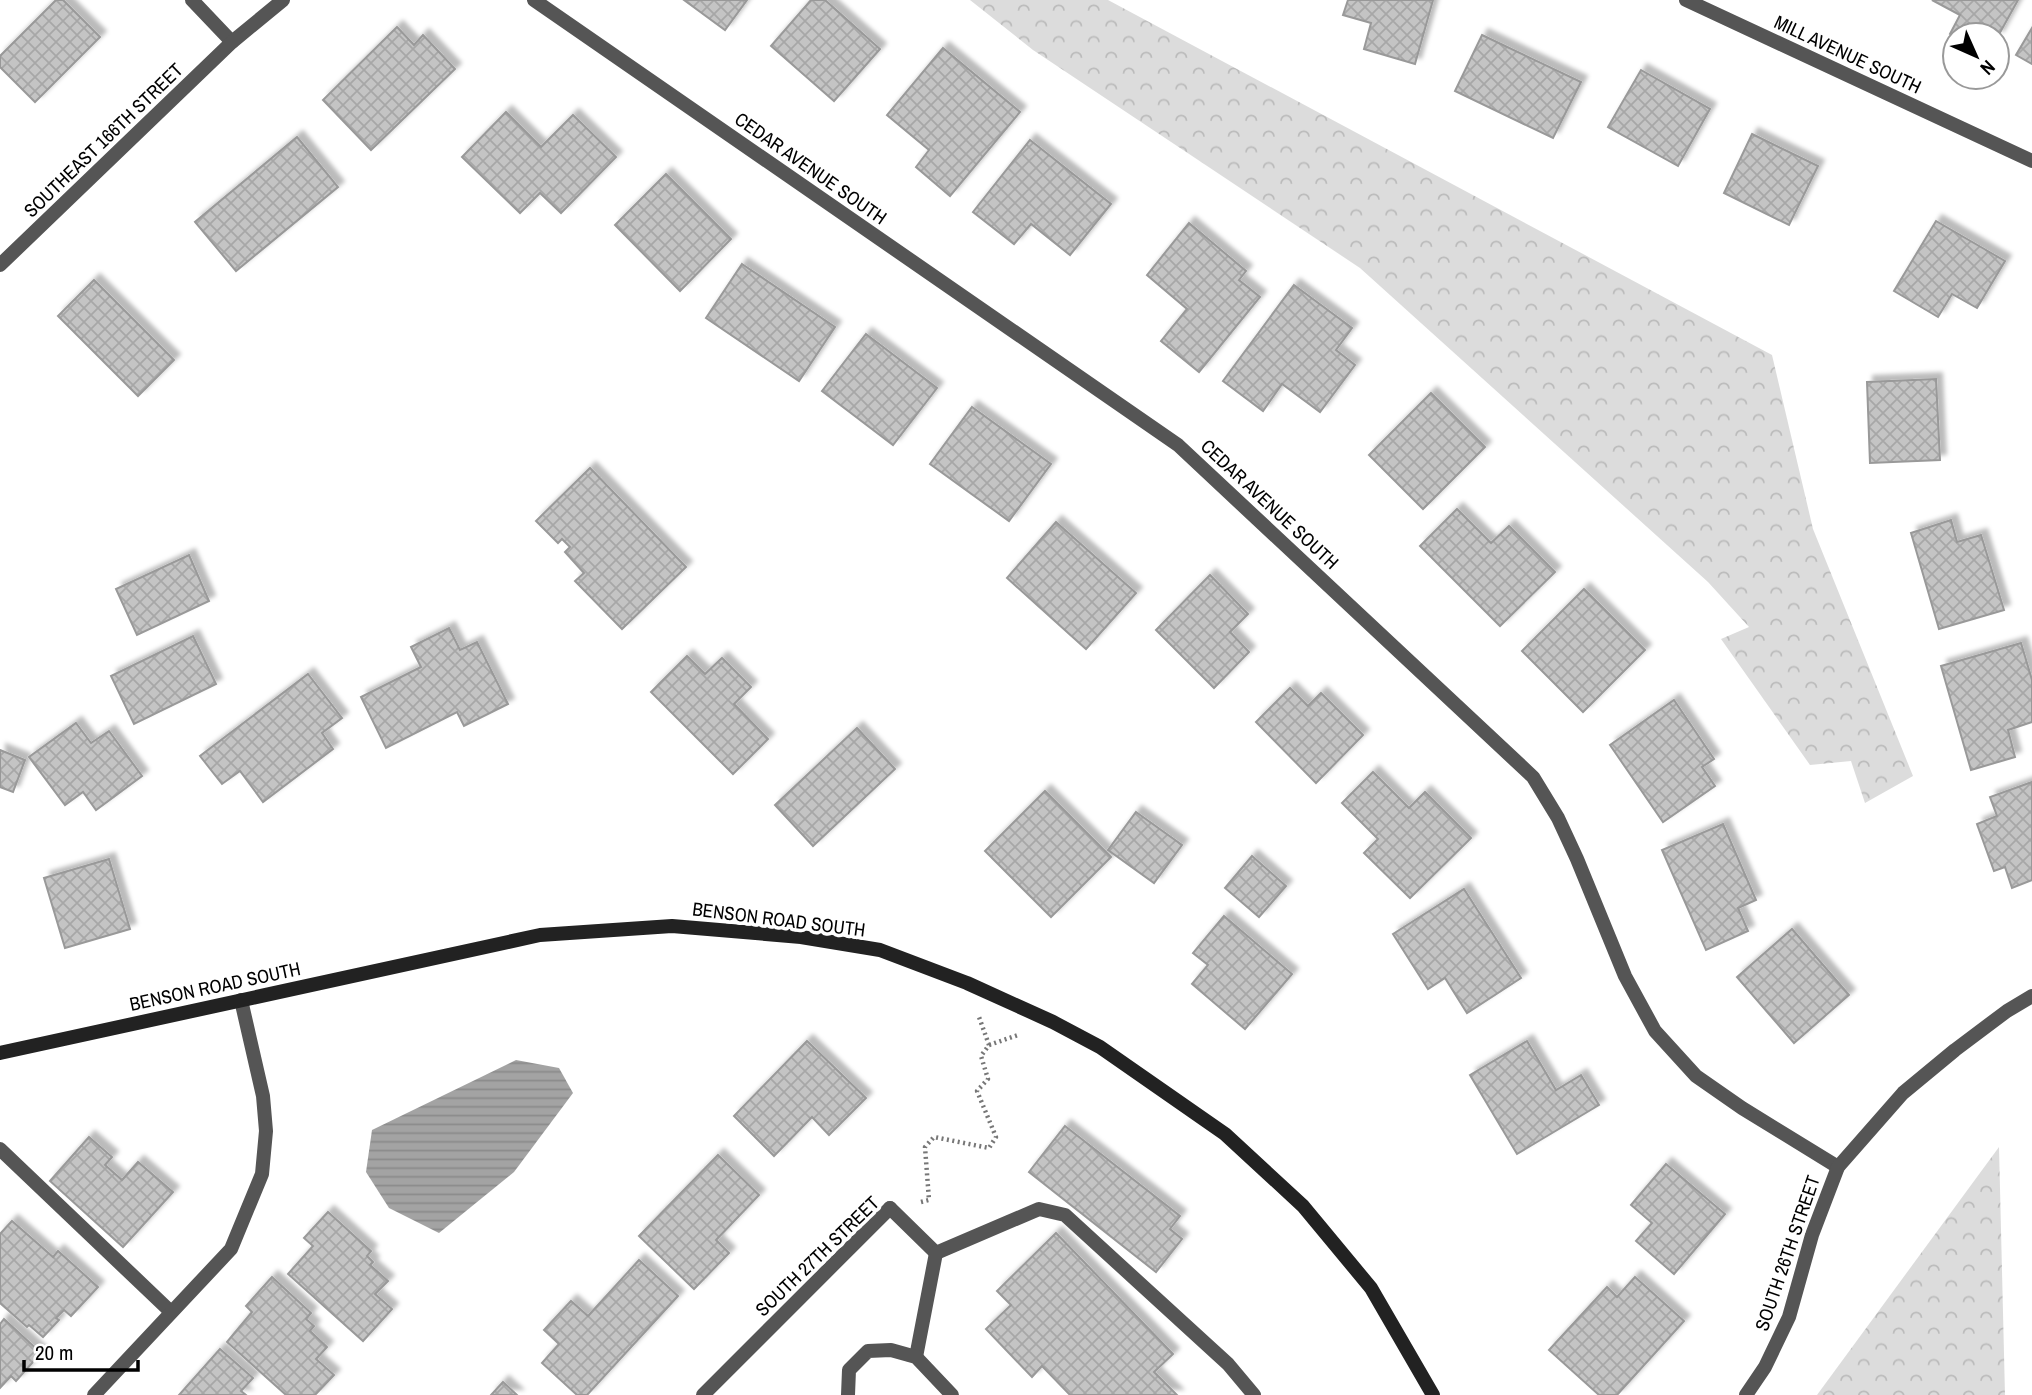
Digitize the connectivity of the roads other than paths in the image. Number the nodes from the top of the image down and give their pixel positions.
1 (192, 0) edge
2 (283, 0) edge
3 (534, 0) edge
4 (1686, 0) edge
5 (232, 42) junction
6 (2032, 161) edge
7 (0, 265) edge
8 (2032, 996) edge
9 (241, 1000) junction
10 (0, 1053) edge
11 (0, 1149) edge
12 (1838, 1167) junction
13 (936, 1253) junction
14 (172, 1312) junction
15 (916, 1357) junction
16 (94, 1395) edge
17 (703, 1395) edge
18 (848, 1395) edge
19 (952, 1395) edge
20 (1254, 1395) edge
21 (1433, 1395) edge
22 (1746, 1395) edge

1 - 5 street
2 - 5 street
3 - 12 street, CEDAR AVENUE SOUTH
4 - 6 street, MILL AVENUE SOUTH
5 - 7 street, SOUTHEAST 166TH STREET
8 - 12 street, SOUTH 26TH STREET
9 - 10 street, BENSON ROAD SOUTH
9 - 14 street
9 - 21 street, BENSON ROAD SOUTH
11 - 14 street
12 - 22 street, SOUTH 26TH STREET
13 - 15 street
13 - 17 street, SOUTH 27TH STREET
13 - 20 street
14 - 16 street
15 - 18 street
15 - 19 street

